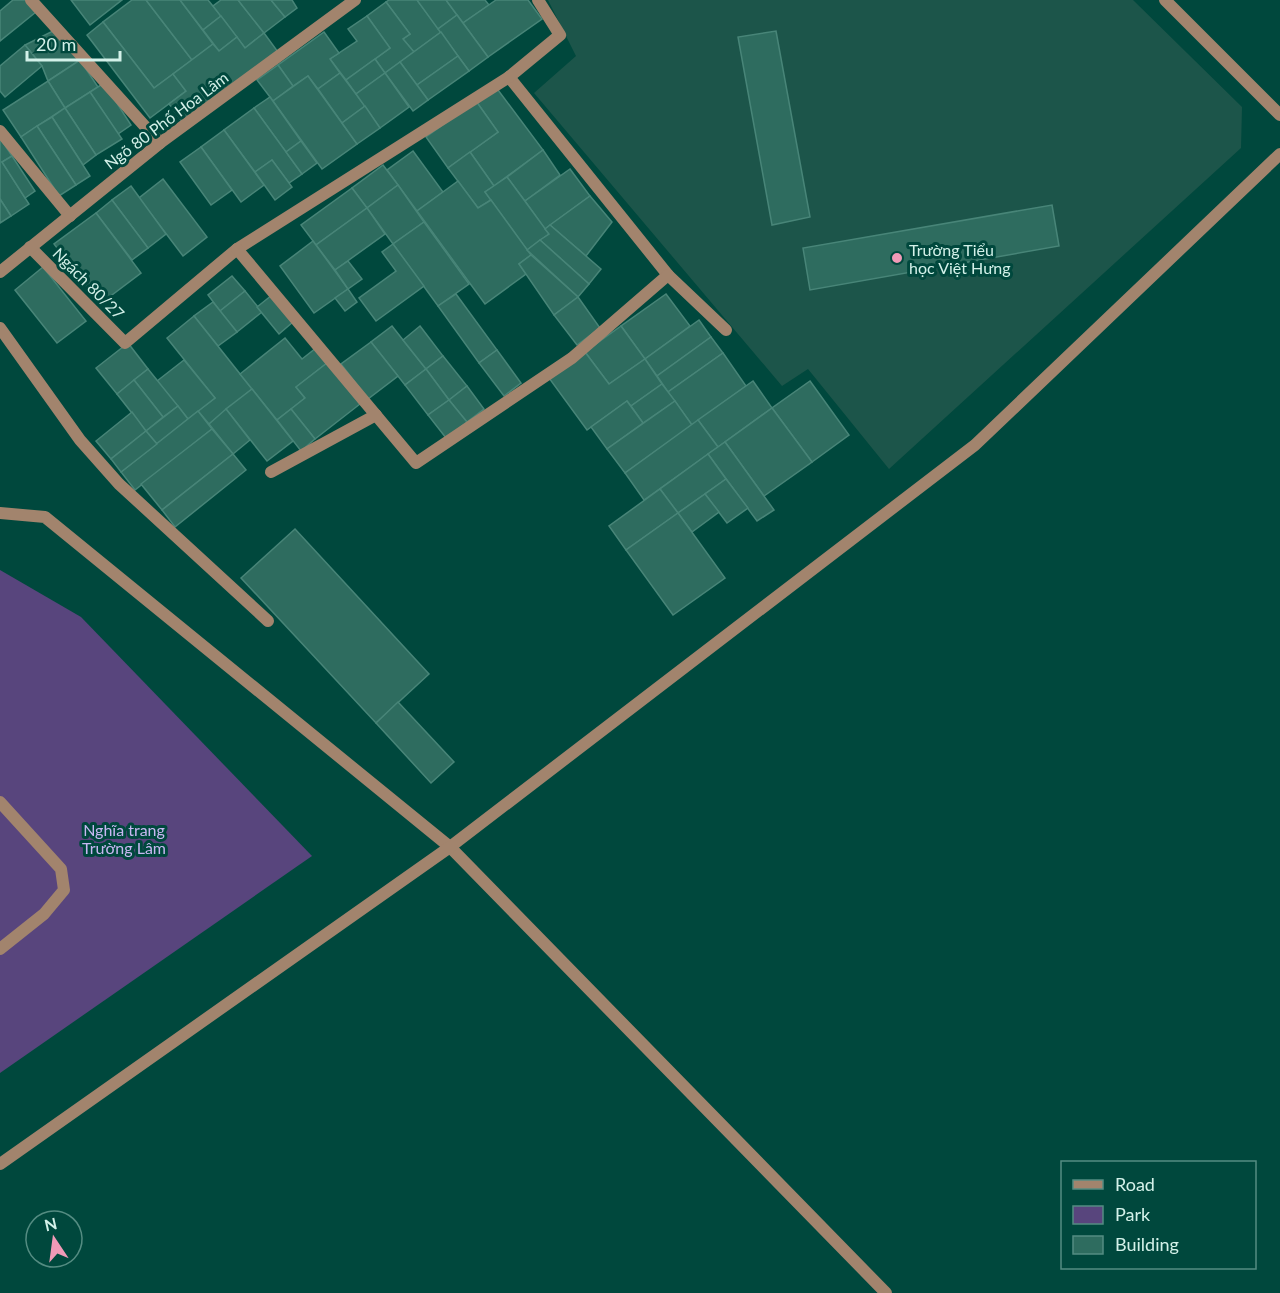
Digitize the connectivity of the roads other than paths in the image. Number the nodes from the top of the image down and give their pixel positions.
1 (31, 0) edge
2 (355, 0) edge
3 (538, 0) edge
4 (1165, 0) edge
5 (509, 77) junction
6 (1280, 115) edge
7 (0, 131) edge
8 (160, 143) junction
9 (1280, 154) edge
10 (70, 216) junction
11 (30, 247) junction
12 (237, 249) junction
13 (0, 272) edge
14 (668, 275) junction
15 (0, 328) edge
16 (726, 330) dead end
17 (376, 416) junction
18 (272, 472) dead end
19 (0, 513) edge
20 (268, 621) dead end
21 (0, 802) edge
22 (450, 847) junction
23 (0, 950) edge
24 (0, 1164) edge
25 (886, 1293) edge

1 - 8 street
2 - 8 street, Ngõ 80 Phố Hoa Lâm
3 - 5 street
4 - 6 street
5 - 12 street
5 - 14 street
7 - 10 street
8 - 10 street, Ngõ 80 Phố Hoa Lâm
9 - 22 street
10 - 11 street, Ngõ 80 Phố Hoa Lâm
11 - 12 street, Ngách 80/27
11 - 13 street, Ngõ 80 Phố Hoa Lâm
12 - 17 street
14 - 16 street
14 - 17 street
15 - 20 street
17 - 18 street
19 - 22 street
21 - 23 street
22 - 24 street
22 - 25 street

